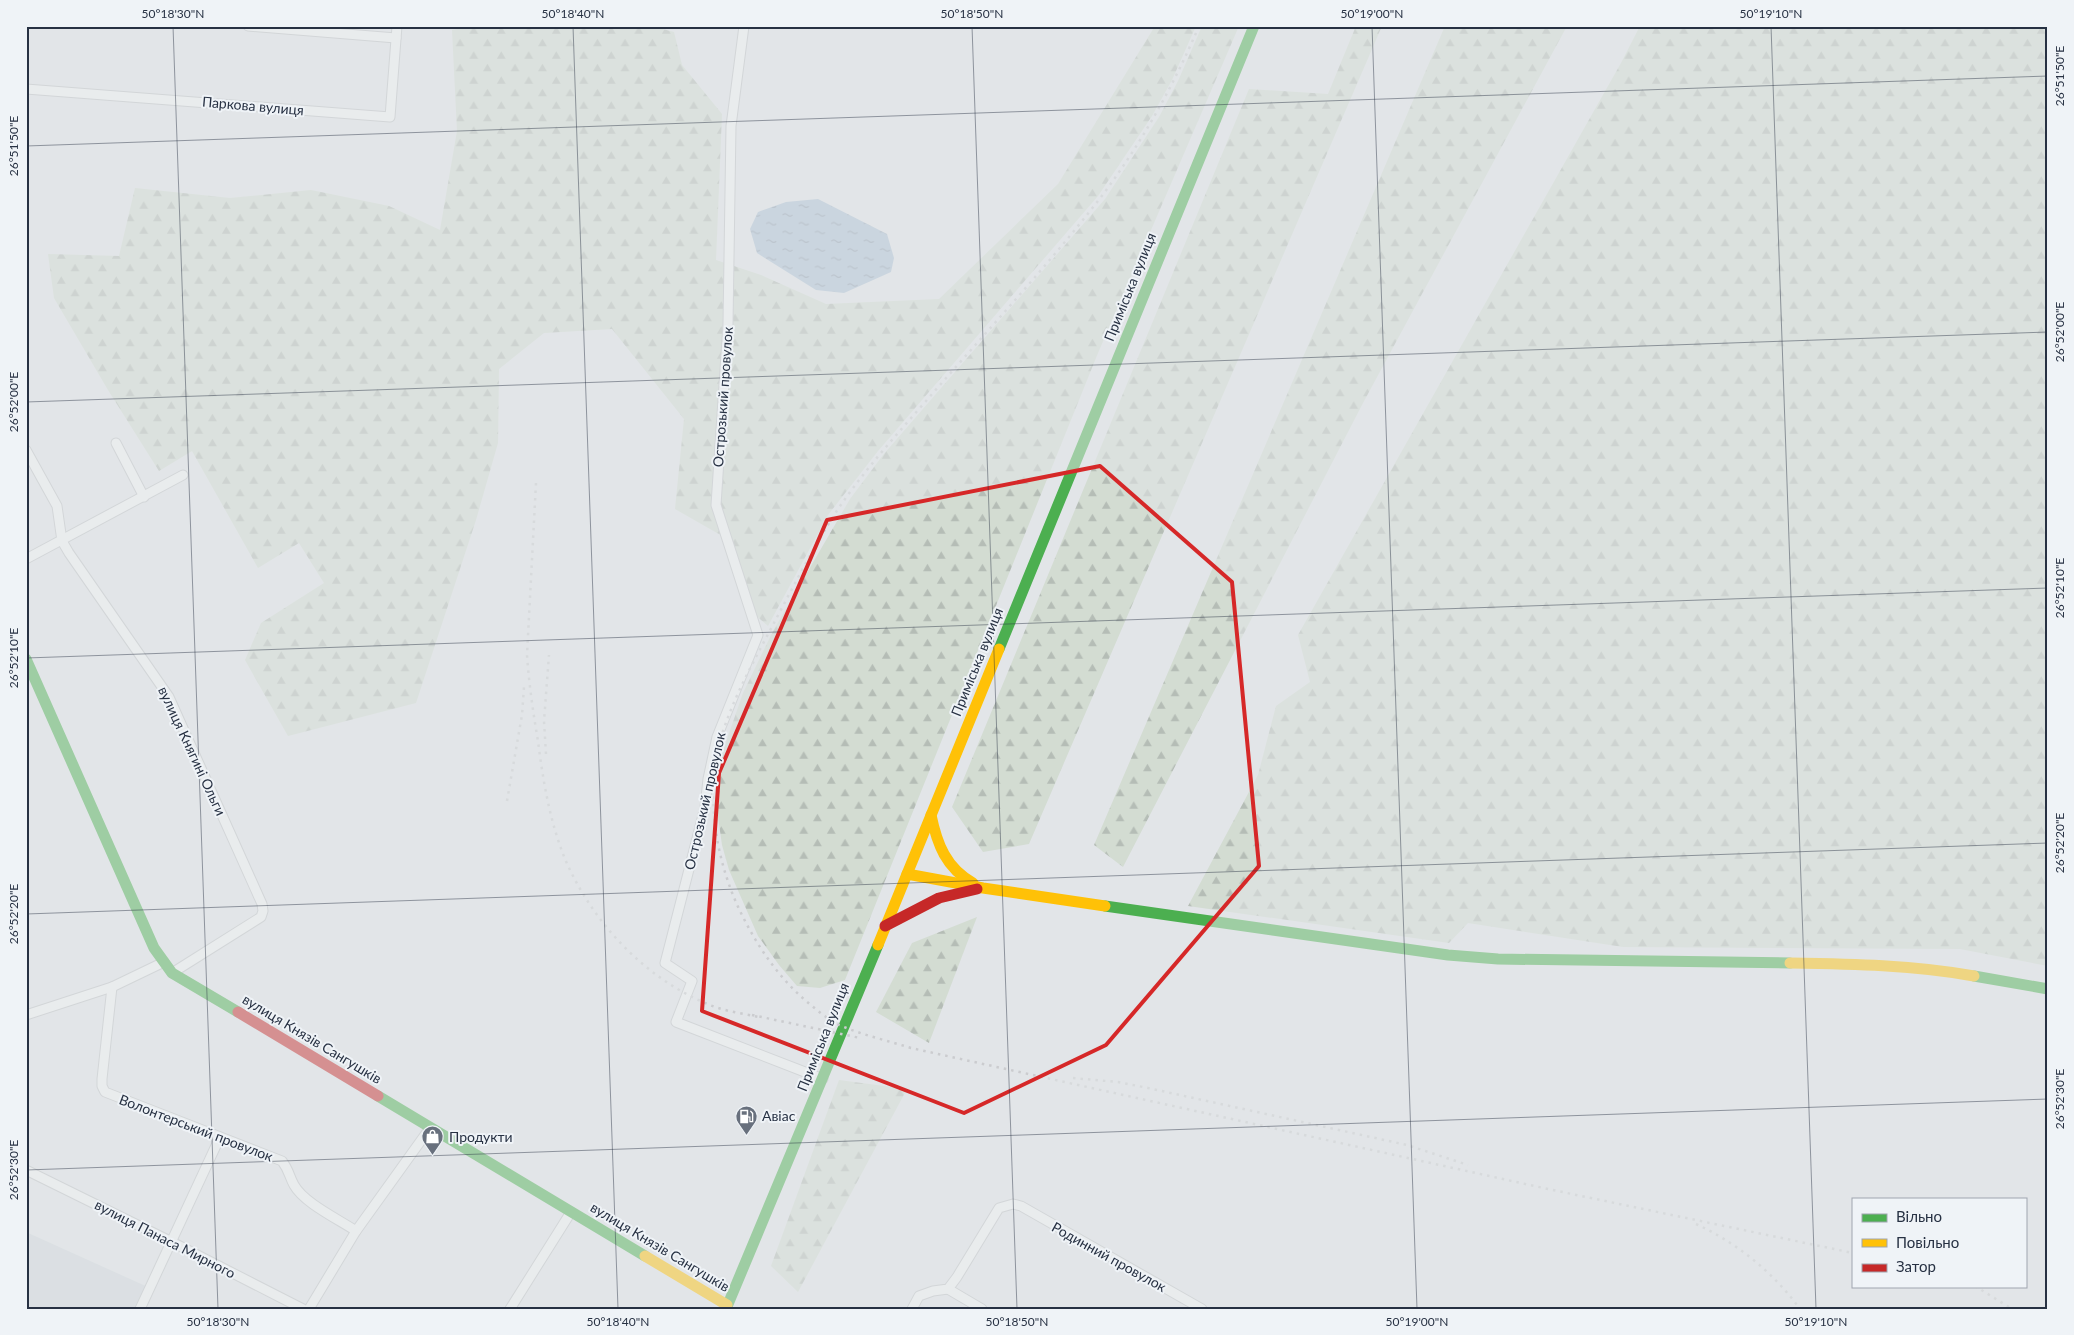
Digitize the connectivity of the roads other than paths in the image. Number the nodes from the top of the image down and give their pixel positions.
1 (248, 26) edge
2 (396, 26) edge
3 (744, 26) edge
4 (1254, 26) edge
5 (396, 38) junction
6 (26, 88) edge
7 (116, 443) dead end
8 (26, 450) edge
9 (183, 475) dead end
10 (144, 497) junction
11 (62, 541) junction
12 (26, 559) edge
13 (26, 659) edge
14 (931, 815) junction
15 (907, 874) junction
16 (983, 888) junction
17 (885, 926) junction
18 (164, 962) junction
19 (172, 973) junction
20 (112, 987) junction
21 (2048, 989) edge
22 (26, 1015) edge
23 (823, 1079) junction
24 (430, 1128) junction
25 (220, 1137) junction
26 (26, 1170) edge
27 (571, 1212) junction
28 (356, 1231) junction
29 (172, 1242) junction
30 (948, 1289) junction
31 (729, 1307) edge
32 (140, 1309) edge
33 (302, 1309) edge
34 (309, 1309) edge
35 (510, 1309) edge
36 (912, 1309) edge
37 (982, 1309) edge
38 (1202, 1309) edge

1 - 5 street
2 - 5 street, Паркова вулиця
3 - 23 street, Острозький провулок
4 - 14 main road, Приміська вулиця
5 - 6 street, Паркова вулиця
7 - 10 street
8 - 11 street, вулиця Княгині Ольги
9 - 10 street
10 - 11 street
11 - 12 street
11 - 19 street, вулиця Княгині Ольги
13 - 18 main road, вулиця Князів Сангушків
14 - 15 main road, Приміська вулиця
14 - 16 main road
15 - 16 main road
15 - 17 main road, Приміська вулиця
16 - 17 main road
16 - 21 main road
17 - 23 main road, Приміська вулиця
18 - 19 main road, вулиця Князів Сангушків
18 - 20 street
19 - 24 main road, вулиця Князів Сангушків
20 - 22 street
20 - 25 street, Волонтерський провулок
23 - 31 main road, Приміська вулиця
24 - 27 main road, вулиця Князів Сангушків
24 - 28 street
25 - 28 street, Волонтерський провулок
25 - 29 street
26 - 29 street, вулиця Панаса Мирного
27 - 31 main road, вулиця Князів Сангушків
27 - 35 street
28 - 34 street
29 - 32 street
29 - 33 street, вулиця Панаса Мирного
30 - 36 street
30 - 37 street
30 - 38 street, Родинний провулок

